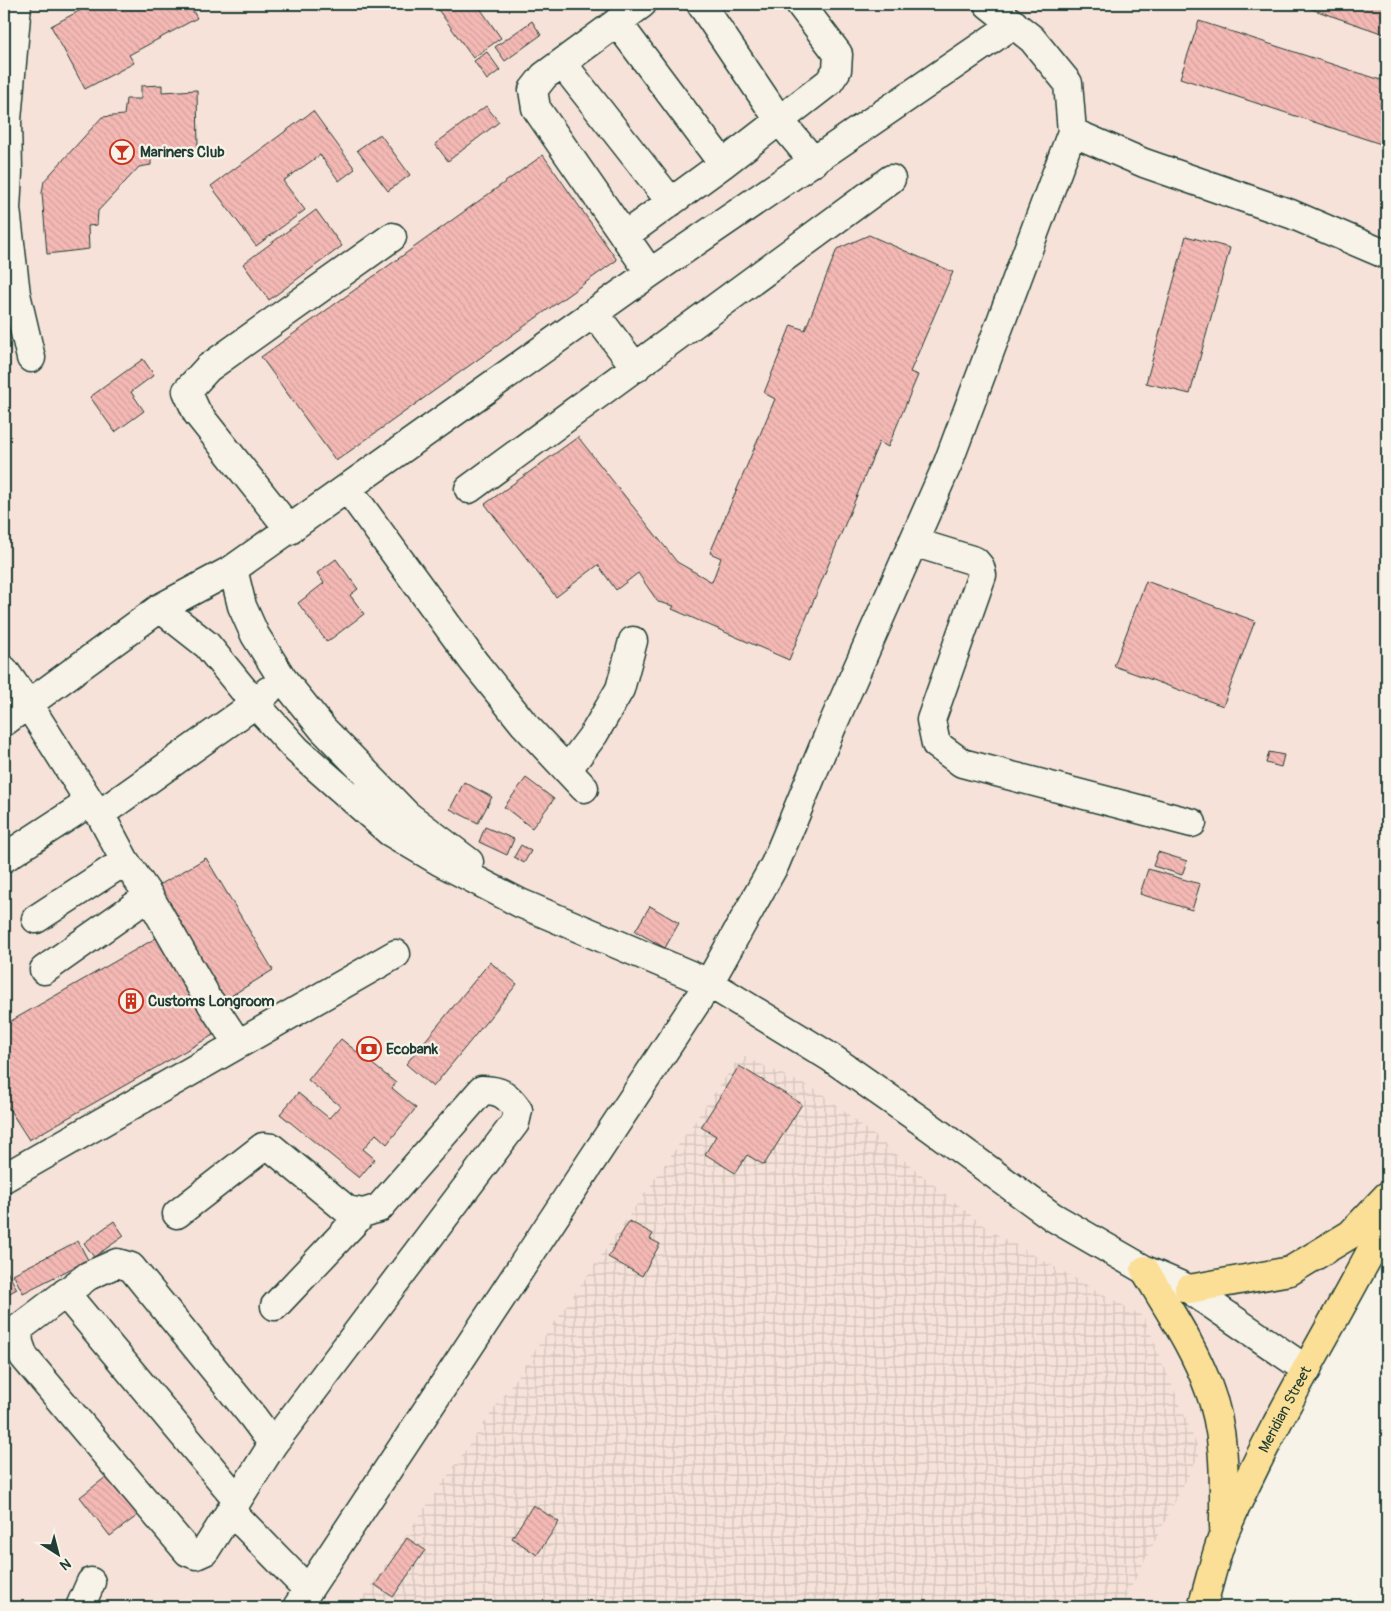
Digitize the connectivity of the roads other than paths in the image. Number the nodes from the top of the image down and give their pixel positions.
1 (17, 4) edge
2 (642, 4) edge
3 (701, 4) edge
4 (800, 4) edge
5 (988, 4) edge
6 (617, 22) junction
7 (1014, 24) junction
8 (562, 63) junction
9 (779, 120) junction
10 (1072, 132) junction
11 (814, 162) junction
12 (723, 164) junction
13 (891, 179) dead end
14 (671, 202) junction
15 (624, 236) junction
16 (392, 237) dead end
17 (1387, 255) edge
18 (650, 273) junction
19 (595, 314) junction
20 (32, 358) dead end
21 (636, 368) junction
22 (348, 489) junction
23 (470, 489) dead end
24 (290, 530) junction
25 (913, 542) junction
26 (233, 569) junction
27 (160, 608) junction
28 (633, 641) dead end
29 (4, 670) edge
30 (282, 678) junction
31 (28, 704) junction
32 (255, 704) junction
33 (4, 722) edge
34 (95, 808) junction
35 (1192, 823) dead end
36 (4, 858) edge
37 (125, 861) junction
38 (149, 896) junction
39 (520, 903) junction
40 (36, 919) dead end
41 (396, 954) dead end
42 (44, 970) dead end
43 (709, 983) junction
44 (238, 1044) junction
45 (4, 1178) edge
46 (1387, 1196) edge
47 (363, 1213) junction
48 (176, 1214) dead end
49 (1387, 1221) edge
50 (1146, 1270) junction
51 (1189, 1289) junction
52 (64, 1294) junction
53 (275, 1306) dead end
54 (1307, 1370) junction
55 (273, 1444) junction
56 (234, 1505) junction
57 (1224, 1532) junction
58 (91, 1582) dead end
59 (302, 1599) edge
60 (80, 1607) edge
61 (1202, 1607) edge

1 - 20 street
2 - 6 street
3 - 9 street
4 - 9 street
5 - 7 street
6 - 8 street
6 - 12 street
7 - 10 street
7 - 11 street
8 - 14 street
8 - 15 street
9 - 11 street
9 - 12 street
10 - 17 street
10 - 25 street
11 - 18 street
12 - 14 street
13 - 21 street
14 - 15 street
15 - 18 street
16 - 24 street
18 - 19 street
19 - 21 street
19 - 22 street
21 - 23 street
22 - 24 street
22 - 28 street
24 - 26 street
25 - 35 street
25 - 43 street
26 - 27 street
26 - 30 street
27 - 31 street
27 - 32 street
29 - 31 street
30 - 32 street
30 - 39 street
31 - 33 street
31 - 34 street
32 - 34 street
32 - 39 street
34 - 36 street
34 - 37 street
37 - 38 street
37 - 40 street
38 - 42 street
38 - 44 street
39 - 43 street
41 - 44 street
43 - 50 street
43 - 59 street
44 - 45 street
46 - 51 main road
47 - 48 street
47 - 53 street
47 - 55 street
49 - 54 main road, Meridian Street
50 - 51 street
50 - 57 main road
51 - 54 street
52 - 55 street
52 - 56 street
52 - 56 street
54 - 57 main road, Meridian Street
55 - 56 street
56 - 59 street
57 - 61 main road, Meridian Street
58 - 60 street

